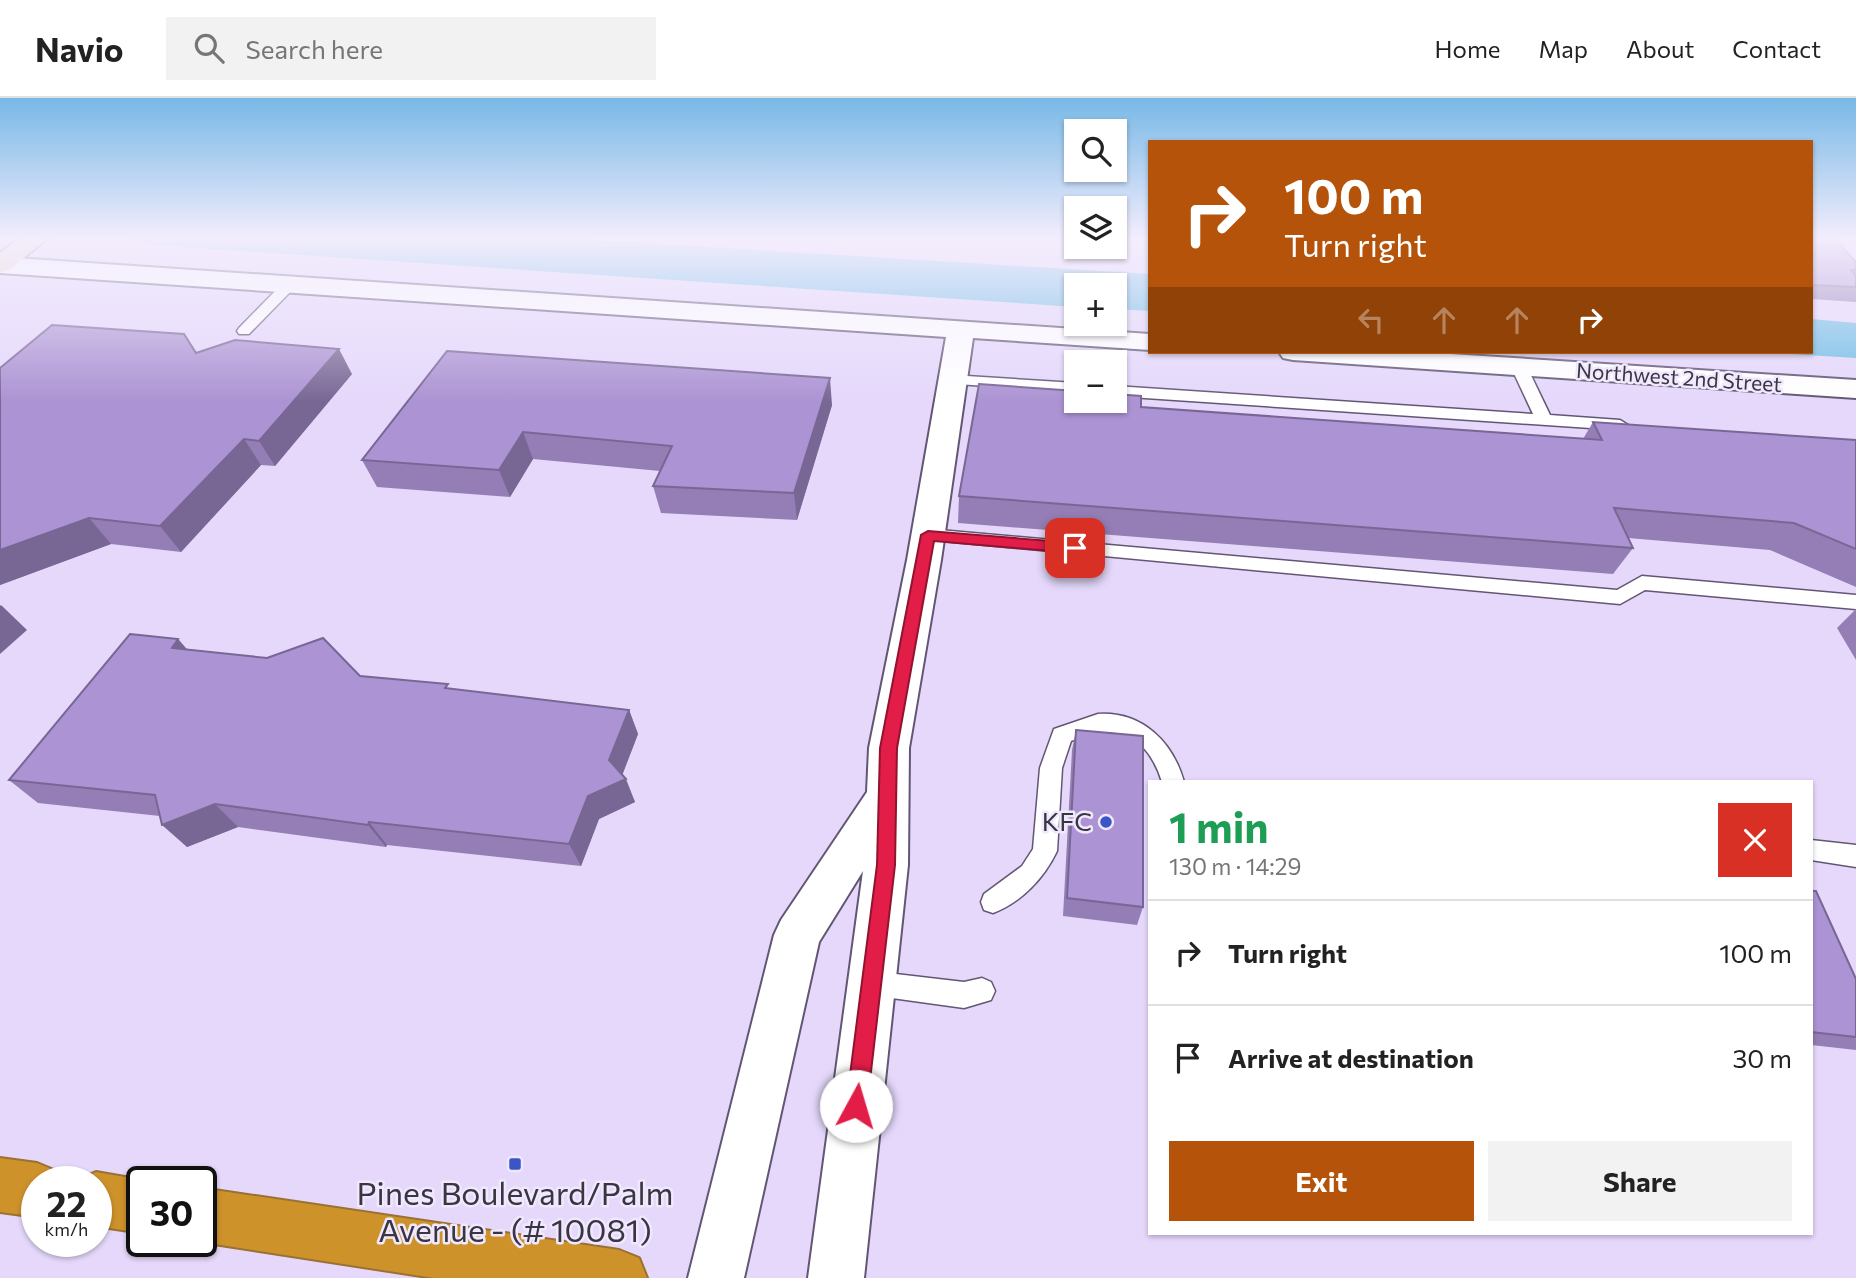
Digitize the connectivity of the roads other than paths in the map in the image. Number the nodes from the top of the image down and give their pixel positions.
1 (282, 292) edge
2 (395, 292) edge
3 (961, 330) junction
4 (244, 331) dead end
5 (1148, 342) edge
6 (1323, 354) edge
7 (1519, 367) junction
8 (951, 380) junction
9 (1064, 387) edge
10 (1856, 389) edge
11 (1127, 392) edge
12 (1544, 420) junction
13 (1639, 427) edge
14 (928, 535) junction
15 (1856, 602) edge
16 (1173, 780) edge
17 (887, 797) junction
18 (1813, 850) edge
19 (1856, 856) edge
20 (993, 902) dead end
21 (870, 983) junction
22 (982, 991) dead end
23 (0, 1185) edge
24 (21, 1188) edge
25 (217, 1217) edge
26 (618, 1278) edge
27 (716, 1278) edge
28 (836, 1278) edge

1 - 4 lane
2 - 3 street
3 - 5 street
3 - 8 street
6 - 7 street, Northwest 2nd Street
7 - 10 street, Northwest 2nd Street
7 - 12 lane
8 - 9 lane
8 - 14 street
11 - 12 lane
12 - 13 lane
14 - 15 lane
14 - 17 street
16 - 20 lane
17 - 21 street
17 - 27 street
18 - 19 lane
21 - 22 lane
21 - 28 street
23 - 24 highway
25 - 26 highway

